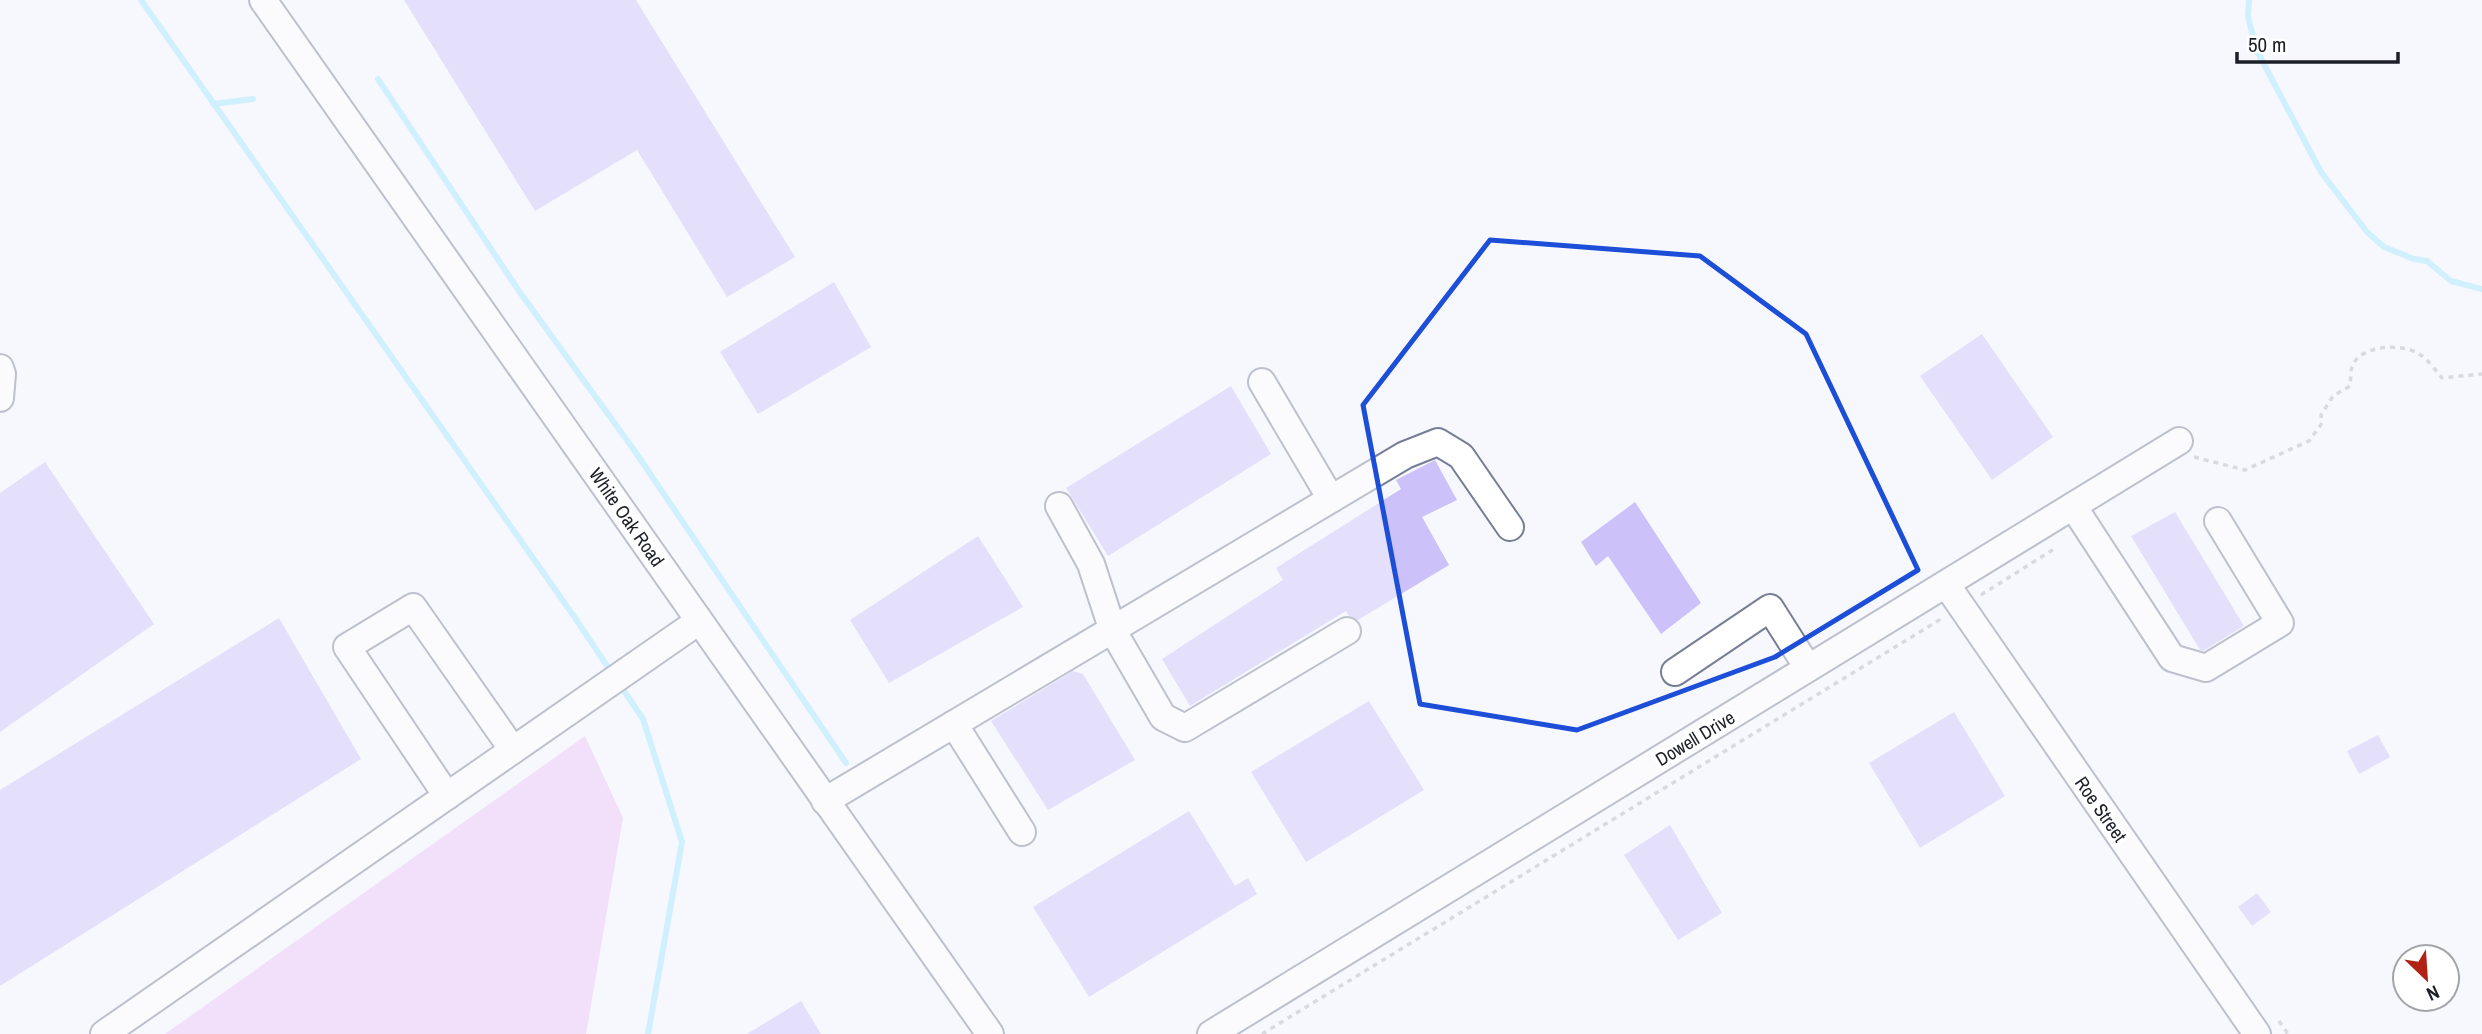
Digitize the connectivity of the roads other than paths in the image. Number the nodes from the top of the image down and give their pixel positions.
1 (263, 0) edge
2 (0, 368) edge
3 (1262, 382) dead end
4 (0, 398) edge
5 (2172, 446) road end
6 (1331, 499) junction
7 (1059, 506) dead end
8 (2073, 506) junction
9 (2218, 521) dead end
10 (1510, 527) dead end
11 (1946, 584) junction
12 (699, 621) junction
13 (1113, 631) junction
14 (1347, 631) dead end
15 (1808, 668) junction
16 (1675, 672) dead end
17 (954, 724) junction
18 (513, 750) junction
19 (447, 796) junction
20 (825, 801) junction
21 (1022, 832) dead end
22 (104, 1034) edge
23 (990, 1034) edge
24 (1211, 1034) edge
25 (2257, 1034) edge

1 - 12 street, White Oak Road
2 - 4 street
3 - 6 street
5 - 8 street, Dowell Drive
6 - 10 street
6 - 13 street
7 - 13 street
8 - 9 street
8 - 11 street, Dowell Drive
11 - 15 street, Dowell Drive
11 - 25 street, Roe Street
12 - 18 street
12 - 20 street, White Oak Road
13 - 14 street
13 - 17 street
15 - 16 street
15 - 24 street, Dowell Drive
17 - 20 street
17 - 21 street
18 - 19 street
18 - 19 street
19 - 22 street
20 - 23 street, White Oak Road

